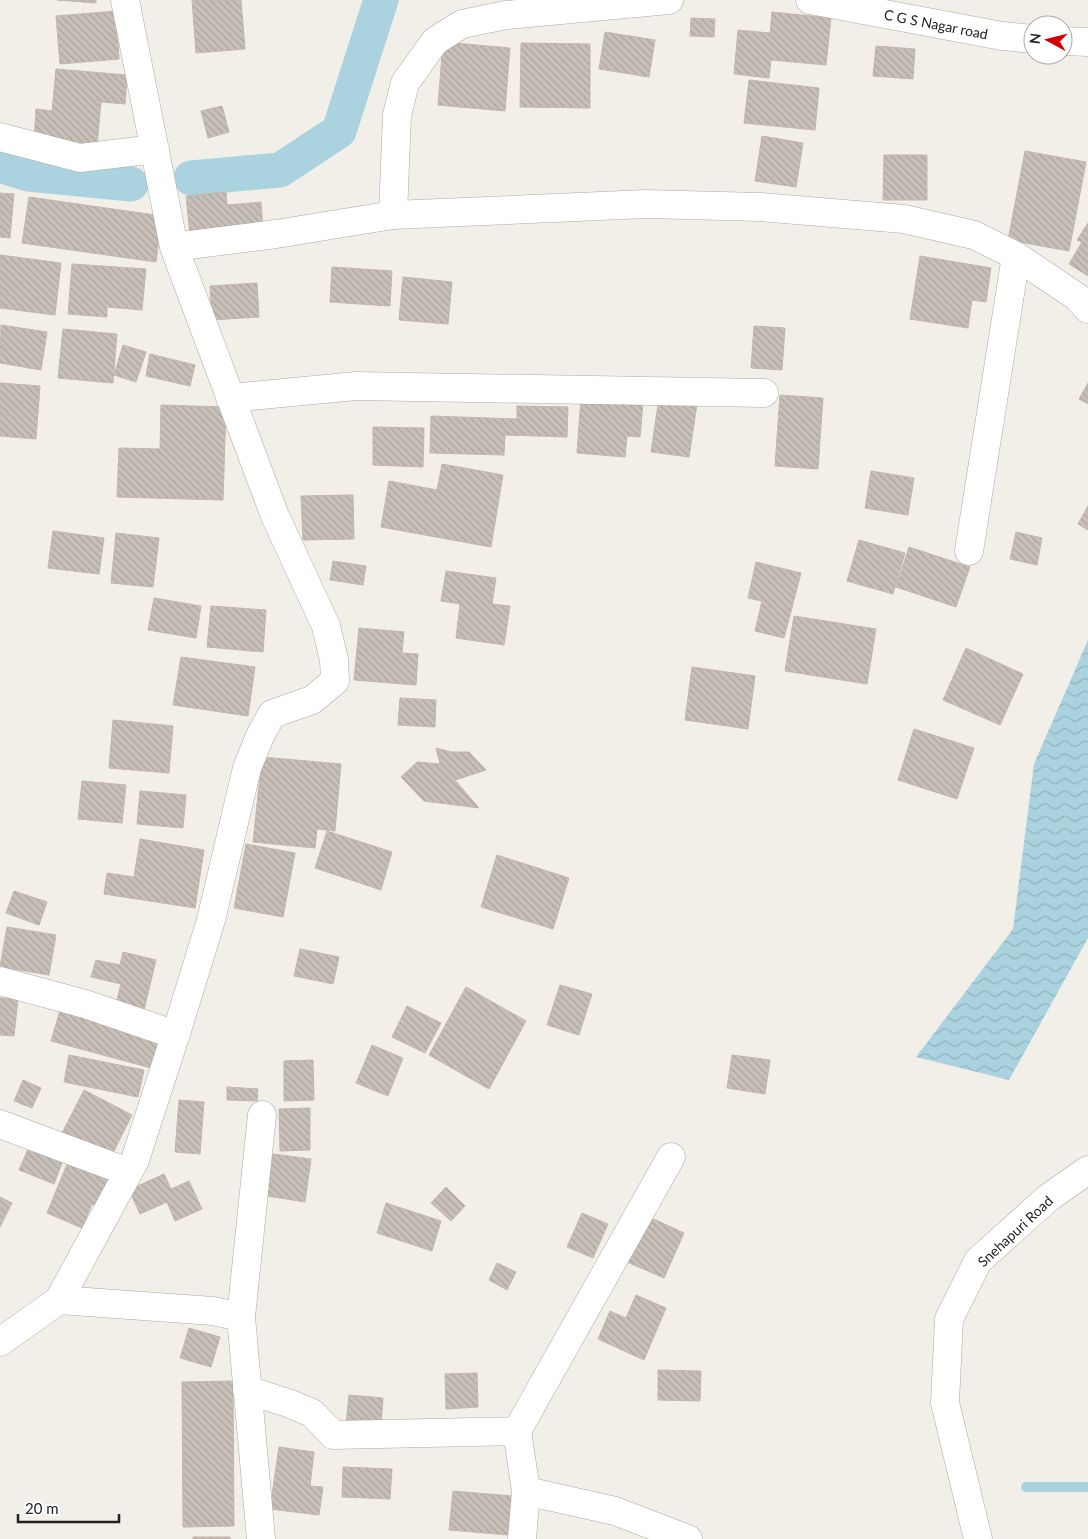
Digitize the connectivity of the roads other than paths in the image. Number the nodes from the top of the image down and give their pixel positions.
1 (125, 0) edge
2 (668, 0) edge
3 (810, 0) edge
4 (528, 6) edge
5 (1023, 38) edge
6 (1073, 41) edge
7 (1088, 42) edge
8 (0, 137) edge
9 (155, 149) junction
10 (393, 215) junction
11 (174, 247) junction
12 (1016, 256) junction
13 (1088, 308) edge
14 (764, 393) dead end
15 (230, 398) junction
16 (970, 551) dead end
17 (0, 981) edge
18 (176, 1035) junction
19 (262, 1115) dead end
20 (0, 1124) edge
21 (671, 1157) dead end
22 (1088, 1170) edge
23 (128, 1172) junction
24 (59, 1300) junction
25 (241, 1317) junction
26 (0, 1342) edge
27 (247, 1390) junction
28 (517, 1431) junction
29 (526, 1490) junction
30 (261, 1539) edge
31 (522, 1539) edge
32 (688, 1539) edge
33 (978, 1539) edge

1 - 9 street
2 - 4 street
3 - 5 street, C G S Nagar road
4 - 10 street
6 - 7 street
8 - 9 street
9 - 11 street
10 - 11 street
10 - 12 street
11 - 15 street
12 - 13 street
12 - 16 street
14 - 15 street
15 - 18 street
17 - 18 street
18 - 23 street
19 - 25 street
20 - 23 street
21 - 28 street
22 - 33 street, Snehapuri Road
23 - 24 street
24 - 25 street
24 - 26 street
25 - 27 street
27 - 28 street
27 - 30 street
28 - 29 street
29 - 31 street
29 - 32 street

